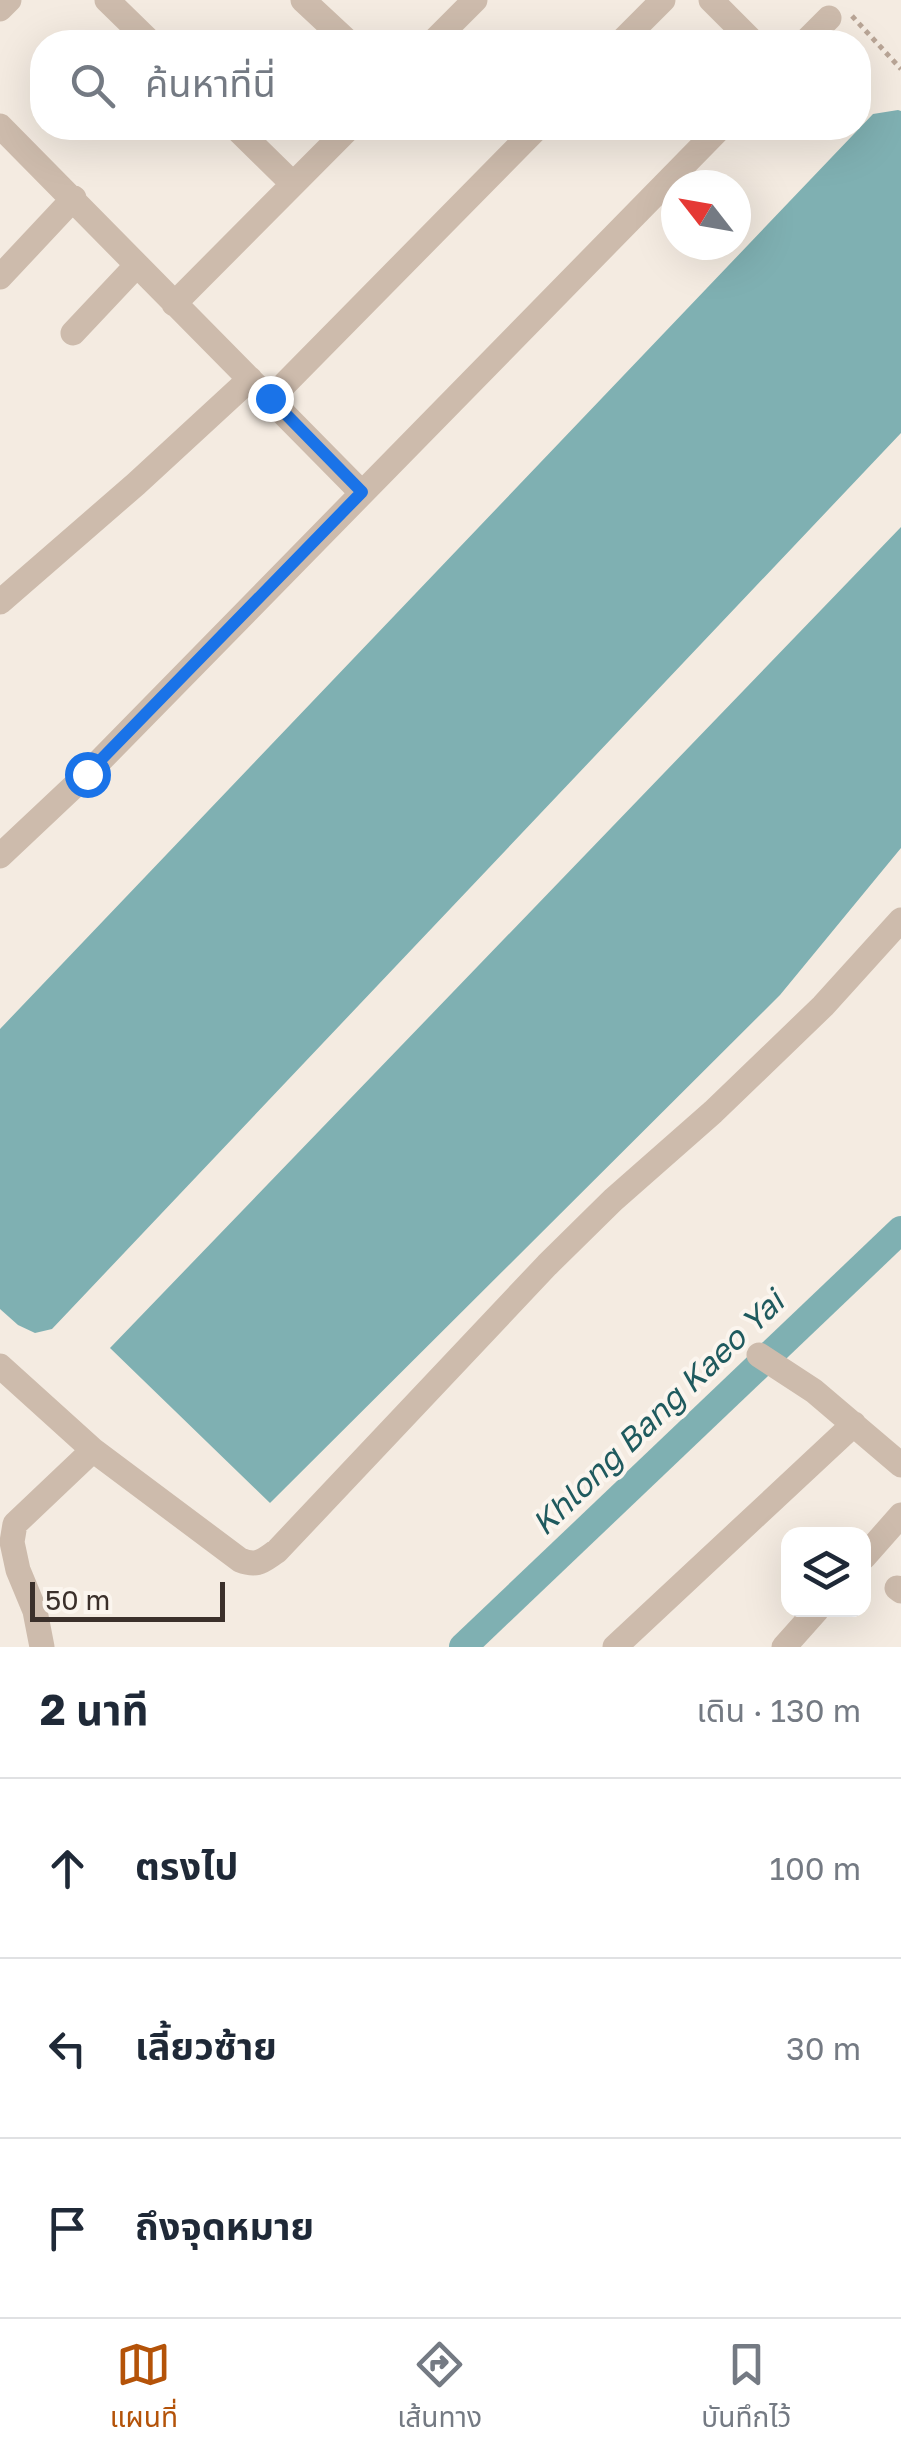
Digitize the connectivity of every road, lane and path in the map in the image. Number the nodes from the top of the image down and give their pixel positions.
1 (8, 0) edge
2 (107, 0) edge
3 (303, 0) edge
4 (475, 0) edge
5 (663, 0) edge
6 (711, 0) edge
7 (0, 9) edge
8 (839, 15) joint
9 (138, 30) edge
10 (335, 30) edge
11 (445, 30) edge
12 (633, 30) edge
13 (741, 30) edge
14 (820, 30) edge
15 (857, 30) edge
16 (871, 42) edge
17 (901, 68) edge
18 (0, 126) edge
19 (248, 140) edge
20 (337, 140) edge
21 (525, 140) edge
22 (708, 140) edge
23 (293, 184) junction
24 (74, 198) junction
25 (137, 265) junction
26 (0, 277) edge
27 (174, 304) junction
28 (73, 333) dead end
29 (250, 379) junction
30 (270, 398) junction
31 (362, 492) junction
32 (0, 602) edge
33 (0, 856) edge
34 (901, 920) edge
35 (760, 1357) dead end
36 (0, 1366) edge
37 (854, 1424) junction
38 (92, 1450) junction
39 (901, 1465) edge
40 (901, 1514) edge
41 (8, 1531) edge
42 (871, 1549) edge
43 (811, 1617) edge
44 (42, 1647) edge
45 (615, 1647) edge
46 (784, 1647) edge

1 - 7 street
2 - 9 street
3 - 10 street
4 - 11 street
5 - 12 street
6 - 13 street
8 - 14 street
8 - 15 path
16 - 17 path
18 - 24 street
19 - 23 street
20 - 23 street
21 - 30 street
22 - 31 street
23 - 27 street
24 - 25 street
24 - 26 street
25 - 27 street
25 - 28 street
27 - 29 street
29 - 30 street
29 - 32 street
30 - 31 street
31 - 33 street
34 - 38 street
35 - 37 street
36 - 38 street
37 - 39 street
37 - 45 street
38 - 41 street
40 - 42 street
41 - 44 street
43 - 46 street

